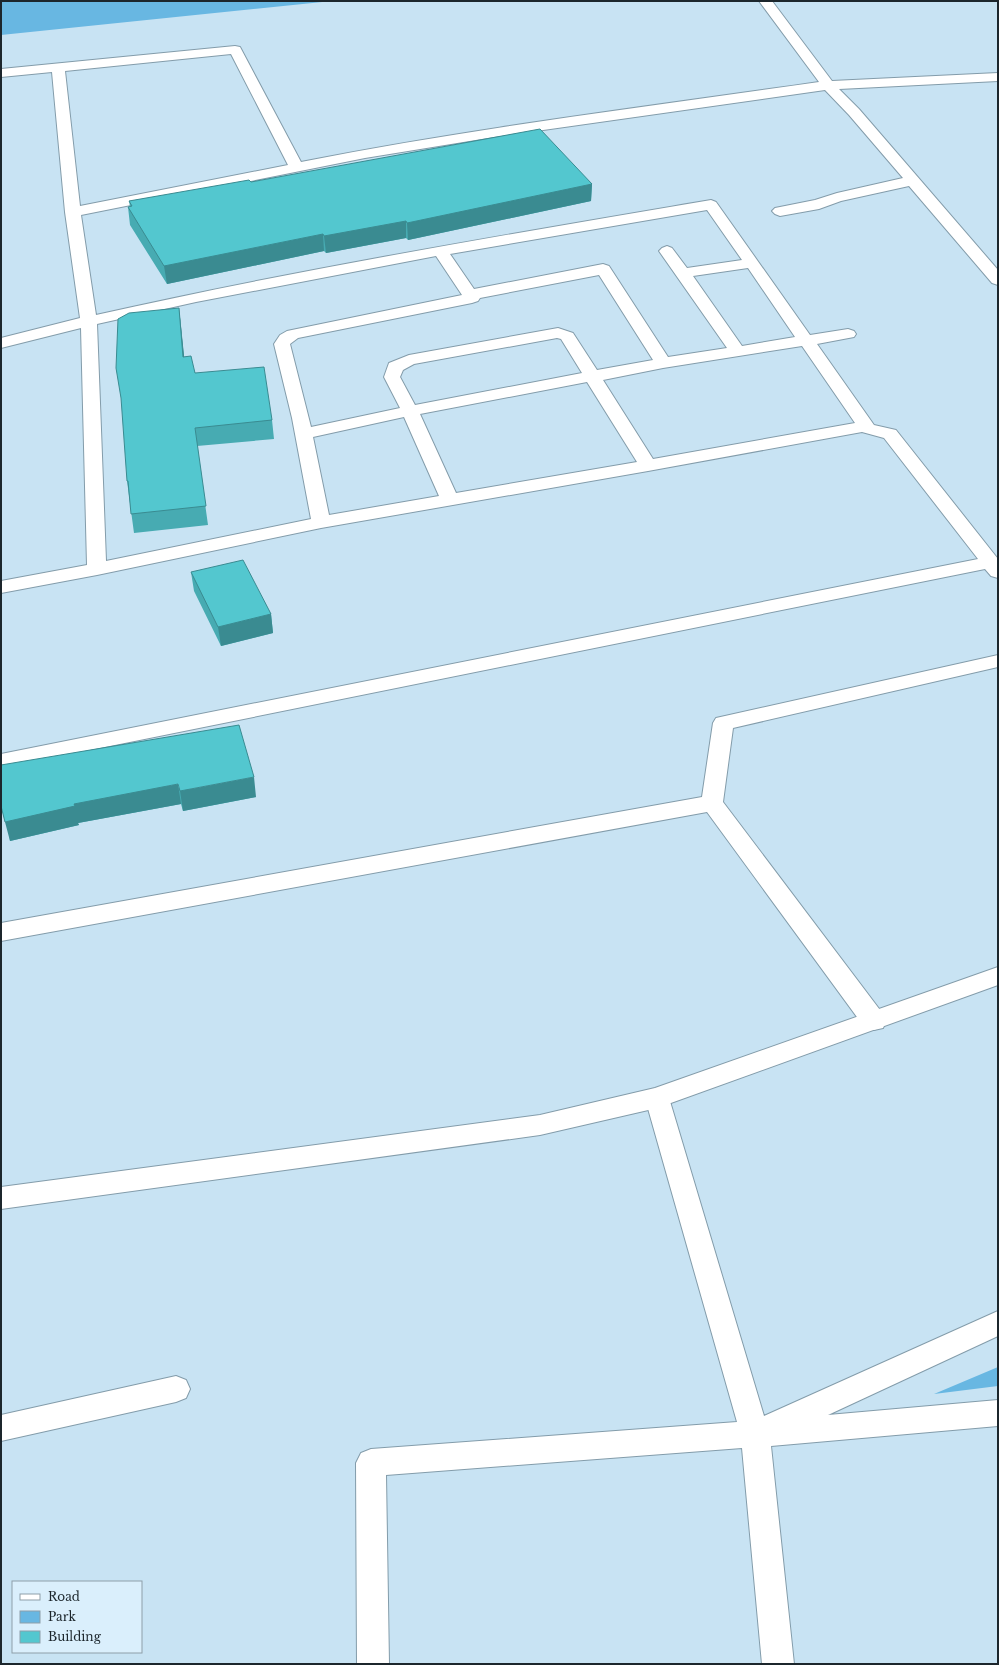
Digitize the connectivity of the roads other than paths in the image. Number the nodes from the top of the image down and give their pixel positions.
1 (765, 1) edge
2 (58, 68) junction
3 (1, 73) edge
4 (998, 77) edge
5 (828, 85) junction
6 (297, 168) junction
7 (912, 181) junction
8 (780, 211) dead end
9 (73, 212) junction
10 (440, 251) junction
11 (667, 251) dead end
12 (752, 263) junction
13 (683, 274) junction
14 (998, 280) edge
15 (470, 295) junction
16 (89, 321) junction
17 (848, 334) dead end
18 (806, 341) junction
19 (1, 343) edge
20 (737, 351) junction
21 (663, 363) junction
22 (593, 376) junction
23 (410, 411) junction
24 (868, 429) junction
25 (304, 434) junction
26 (648, 466) junction
27 (450, 500) junction
28 (321, 522) junction
29 (994, 567) edge
30 (97, 569) junction
31 (1, 587) edge
32 (998, 662) edge
33 (1, 761) edge
34 (712, 803) junction
35 (1, 932) edge
36 (998, 976) edge
37 (874, 1021) junction
38 (657, 1098) junction
39 (1, 1198) edge
40 (998, 1323) edge
41 (176, 1389) dead end
42 (998, 1413) edge
43 (1, 1428) edge
44 (755, 1434) junction
45 (373, 1664) edge
46 (778, 1664) edge

1 - 5 street
2 - 3 street
2 - 6 street
2 - 9 street
4 - 5 street
5 - 6 street
5 - 7 street
6 - 9 street
7 - 8 street
7 - 14 street
9 - 16 street
10 - 12 street
10 - 15 street
10 - 16 street
11 - 13 street
12 - 13 street
12 - 18 street
13 - 20 street
15 - 21 street
15 - 25 street
16 - 19 street
16 - 30 street
17 - 18 street
18 - 20 street
18 - 24 street
20 - 21 street
21 - 22 street
22 - 23 street
22 - 23 street
22 - 26 street
23 - 25 street
23 - 27 street
24 - 26 street
24 - 29 street
25 - 28 street
26 - 27 street
27 - 28 street
28 - 30 street
29 - 33 street
30 - 31 street
32 - 34 street
34 - 35 street
34 - 37 street
36 - 37 street
37 - 38 street
38 - 39 street
38 - 44 street
40 - 44 street
41 - 43 street
42 - 44 street
44 - 45 street
44 - 46 street

